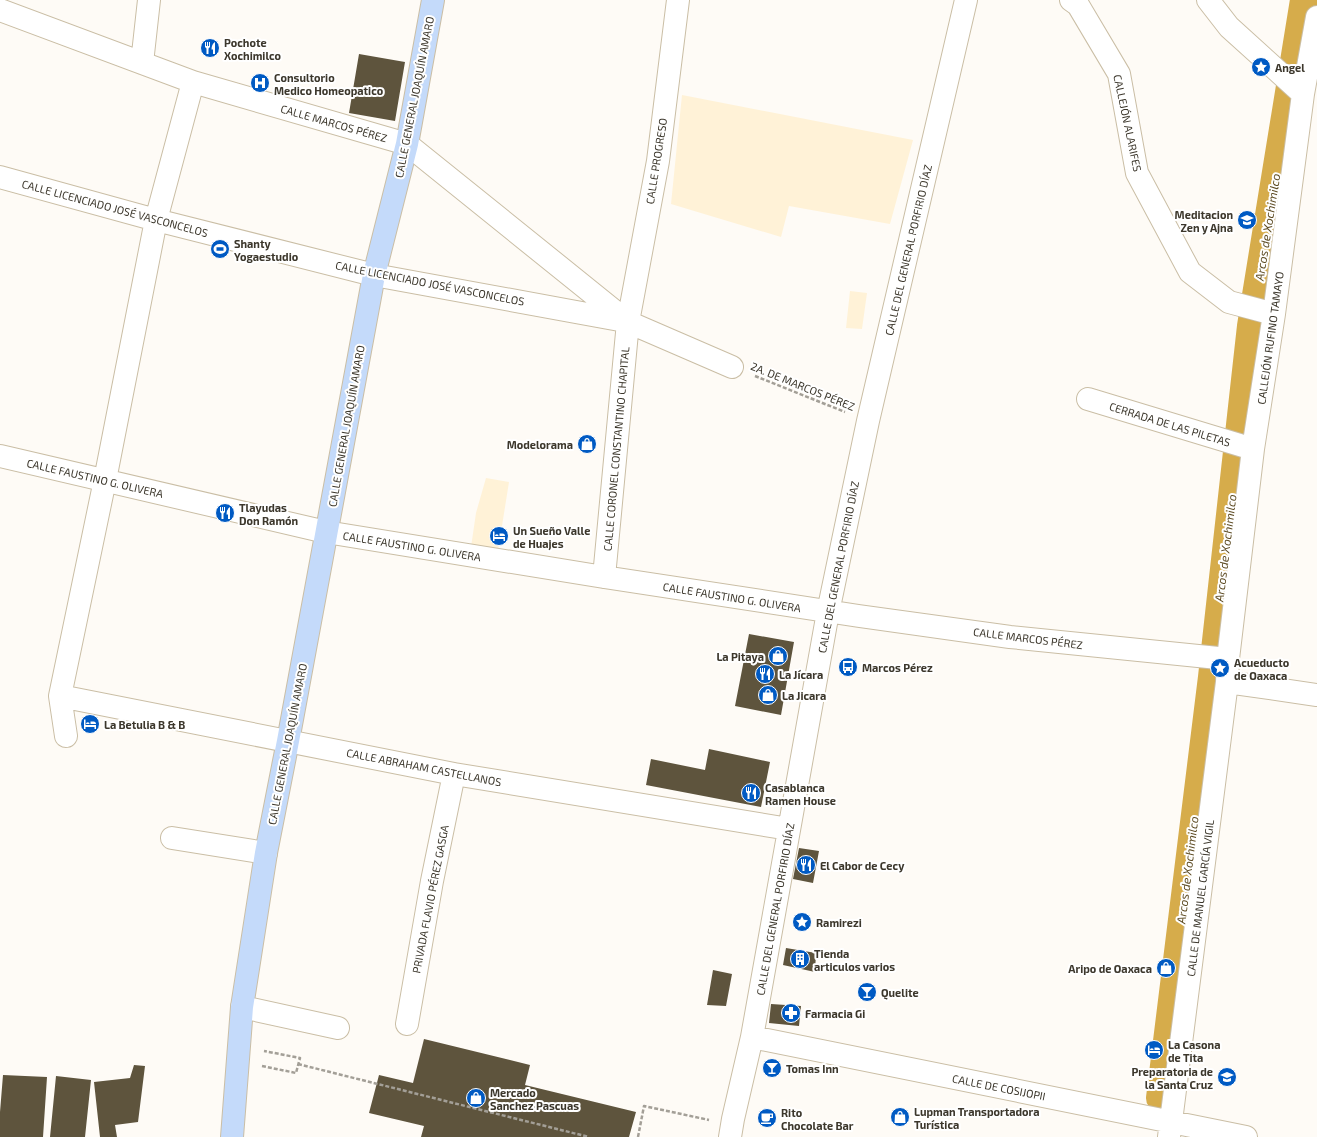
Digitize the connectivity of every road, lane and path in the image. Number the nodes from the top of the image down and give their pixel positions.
1 (149, 0) edge
2 (432, 0) edge
3 (678, 0) edge
4 (966, 0) edge
5 (1071, 0) edge
6 (1208, 0) edge
7 (0, 10) edge
8 (1317, 17) edge
9 (142, 63) junction
10 (193, 82) junction
11 (1303, 94) junction
12 (407, 144) junction
13 (0, 178) edge
14 (156, 220) junction
15 (374, 274) junction
16 (1274, 314) junction
17 (628, 322) junction
18 (732, 367) joint
19 (1088, 399) dead end
20 (868, 421) junction
21 (1253, 449) junction
22 (0, 456) edge
23 (105, 480) junction
24 (326, 532) junction
25 (604, 577) junction
26 (828, 612) junction
27 (1228, 659) junction
28 (1227, 682) junction
29 (1317, 695) edge
30 (60, 696) junction
31 (66, 736) dead end
32 (288, 741) junction
33 (454, 774) junction
34 (789, 828) junction
35 (172, 838) dead end
36 (266, 853) junction
37 (242, 1007) junction
38 (407, 1024) dead end
39 (338, 1028) dead end
40 (752, 1037) junction
41 (239, 1053) junction
42 (298, 1064) junction
43 (1170, 1130) edge
44 (731, 1131) edge
45 (232, 1137) edge
46 (589, 1137) edge
47 (638, 1137) edge
48 (1246, 1137) edge

1 - 9 street
2 - 12 street, CALLE GENERAL JOAQUÍN AMARO
3 - 17 street, CALLE PROGRESO
4 - 20 street, CALLE DEL GENERAL PORFIRIO DÍAZ
5 - 16 street, CALLEJÓN ALARIFES
6 - 11 street
7 - 9 street, CALLE MARCOS PÉREZ
8 - 11 street, CALLEJÓN RUFINO TAMAYO
9 - 10 street, CALLE MARCOS PÉREZ
10 - 12 street, CALLE MARCOS PÉREZ
10 - 14 street
11 - 16 street, CALLEJÓN RUFINO TAMAYO
12 - 15 street, CALLE GENERAL JOAQUÍN AMARO
12 - 17 street, CALLE MARCOS PÉREZ
13 - 14 street, CALLE LICENCIADO JOSÉ VASCONCELOS
14 - 15 street, CALLE LICENCIADO JOSÉ VASCONCELOS
14 - 23 street
15 - 17 street, CALLE LICENCIADO JOSÉ VASCONCELOS
15 - 24 street, CALLE GENERAL JOAQUÍN AMARO
16 - 21 street, CALLEJÓN RUFINO TAMAYO
17 - 18 street, CALLE MARCOS PÉREZ
17 - 25 street, CALLE CORONEL CONSTANTINO CHAPITAL
18 - 20 path, 2A. DE MARCOS PÉREZ
19 - 21 street, CERRADA DE LAS PILETAS
20 - 26 street, CALLE DEL GENERAL PORFIRIO DÍAZ
21 - 27 street, CALLEJÓN RUFINO TAMAYO
22 - 23 street, CALLE FAUSTINO G. OLIVERA
23 - 24 street, CALLE FAUSTINO G. OLIVERA
23 - 30 street
24 - 25 street, CALLE FAUSTINO G. OLIVERA
24 - 32 street, CALLE GENERAL JOAQUÍN AMARO
25 - 26 street, CALLE FAUSTINO G. OLIVERA
26 - 27 street, CALLE MARCOS PÉREZ
26 - 34 street, CALLE DEL GENERAL PORFIRIO DÍAZ
27 - 28 street, CALLE DE MANUEL GARCÍA VIGIL
28 - 29 street
28 - 43 street, CALLE DE MANUEL GARCÍA VIGIL
30 - 31 street
30 - 32 street, CALLE ABRAHAM CASTELLANOS
32 - 33 street, CALLE ABRAHAM CASTELLANOS
32 - 36 street, CALLE GENERAL JOAQUÍN AMARO
33 - 34 street, CALLE ABRAHAM CASTELLANOS
33 - 38 street, PRIVADA FLAVIO PÉREZ GASGA
34 - 40 street, CALLE DEL GENERAL PORFIRIO DÍAZ
35 - 36 street
36 - 37 street, CALLE GENERAL JOAQUÍN AMARO
37 - 39 street
37 - 41 street, CALLE GENERAL JOAQUÍN AMARO
40 - 43 street, CALLE DE COSIJOPII
40 - 44 street, CALLE DEL GENERAL PORFIRIO DÍAZ
41 - 42 path
41 - 42 path
41 - 45 street, CALLE GENERAL JOAQUÍN AMARO
42 - 46 path
43 - 48 street, CALLE DE COSIJOPII
44 - 47 path

